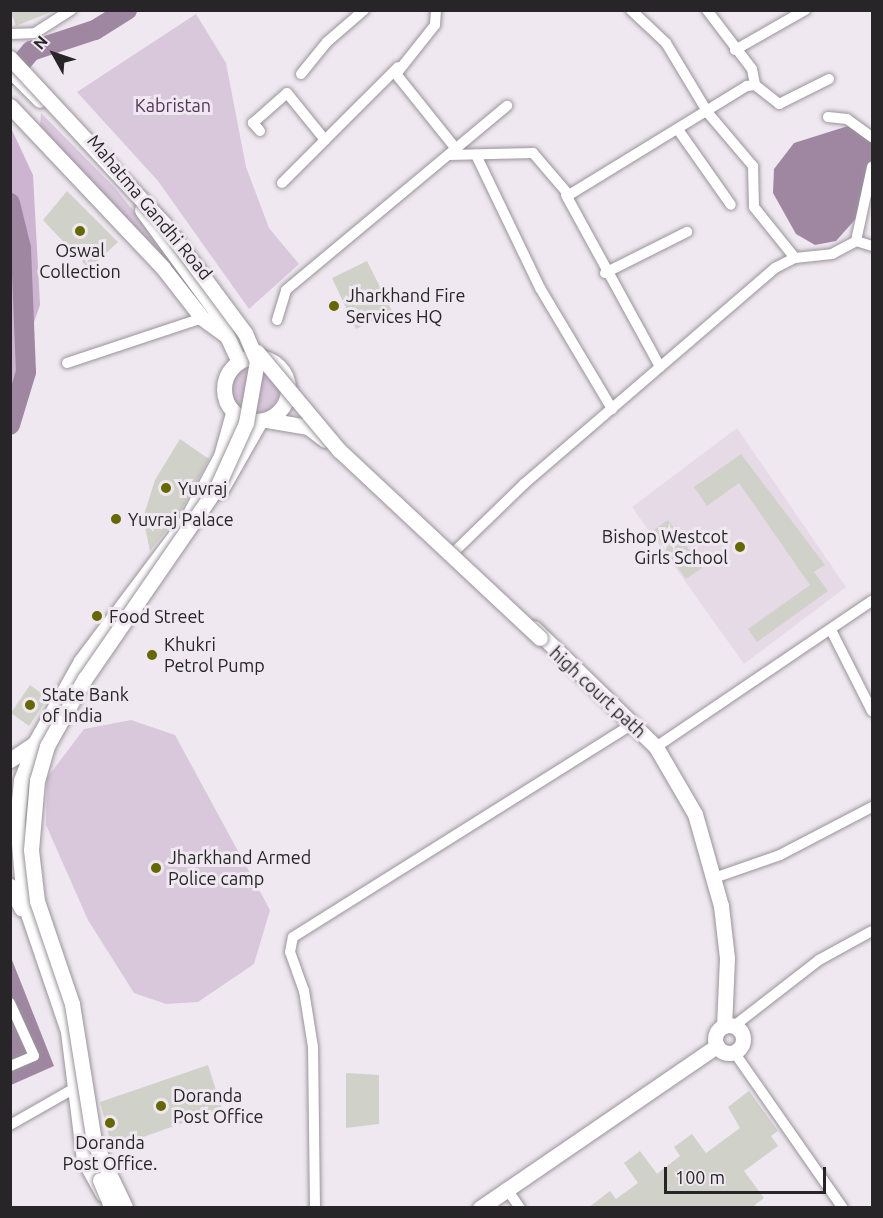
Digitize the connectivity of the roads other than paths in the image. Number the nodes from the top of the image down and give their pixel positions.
1 (72, 10) edge
2 (364, 10) edge
3 (436, 10) edge
4 (631, 10) edge
5 (707, 10) edge
6 (805, 10) edge
7 (10, 34) edge
8 (735, 50) junction
9 (10, 55) edge
10 (10, 64) edge
11 (398, 67) junction
12 (10, 70) edge
13 (302, 74) dead end
14 (829, 80) dead end
15 (755, 85) junction
16 (46, 98) junction
17 (10, 106) edge
18 (507, 106) dead end
19 (708, 113) junction
20 (828, 117) dead end
21 (679, 131) junction
22 (260, 132) dead end
23 (873, 137) edge
24 (325, 140) junction
25 (452, 152) junction
26 (476, 155) junction
27 (873, 167) edge
28 (282, 183) dead end
29 (566, 195) junction
30 (731, 206) dead end
31 (687, 232) dead end
32 (856, 241) junction
33 (873, 246) edge
34 (795, 258) junction
35 (605, 273) junction
36 (202, 318) junction
37 (277, 320) dead end
38 (229, 338) junction
39 (253, 347) junction
40 (239, 362) junction
41 (67, 363) dead end
42 (660, 367) junction
43 (280, 369) junction
44 (289, 382) junction
45 (612, 410) junction
46 (233, 413) junction
47 (263, 421) junction
48 (456, 550) junction
49 (873, 601) edge
50 (831, 630) junction
51 (540, 638) junction
52 (873, 711) edge
53 (633, 724) junction
54 (35, 743) junction
55 (656, 747) junction
56 (10, 760) edge
57 (873, 807) edge
58 (717, 877) junction
59 (12, 893) edge
60 (873, 932) edge
61 (39, 943) junction
62 (10, 1003) edge
63 (729, 1026) junction
64 (717, 1046) junction
65 (734, 1052) junction
66 (10, 1066) edge
67 (82, 1085) junction
68 (10, 1125) edge
69 (506, 1188) junction
70 (119, 1207) edge
71 (315, 1208) edge
72 (480, 1208) edge
73 (520, 1208) edge
74 (843, 1208) edge

1 - 7 street
2 - 13 street
3 - 11 street
4 - 19 street
5 - 8 street
6 - 8 street
8 - 15 street
9 - 16 main road, Mahatma Gandhi Road, bridge
9 - 39 main road, bridge
10 - 70 main road, bridge
11 - 24 street
11 - 25 street
12 - 16 main road, Mahatma Gandhi Road
14 - 15 street
15 - 19 street
16 - 38 main road, Mahatma Gandhi Road
16 - 43 main road, Mahatma Gandhi Road
17 - 36 main road
18 - 25 street
19 - 21 street
19 - 34 street
20 - 23 street
21 - 29 street
21 - 30 street
22 - 24 street
24 - 28 street
25 - 26 street
25 - 37 street
26 - 29 street
26 - 45 street
27 - 32 street
29 - 35 street
31 - 35 street
32 - 33 street
32 - 34 street
34 - 42 street
35 - 42 street
36 - 38 main road
36 - 41 street
38 - 40 main road, Mahatma Gandhi Road
39 - 51 main road, bridge
39 - 70 main road, bridge
40 - 43 main road
40 - 46 main road
42 - 45 street
43 - 44 main road
44 - 47 main road
44 - 48 main road
45 - 48 street
46 - 47 main road
46 - 54 main road
47 - 51 main road
47 - 67 main road
48 - 51 main road
49 - 50 street
50 - 52 street
50 - 55 street
51 - 53 main road, high court path
53 - 55 main road, high court path
53 - 71 street
54 - 56 main road
54 - 61 main road
55 - 58 main road, high court path
57 - 58 street
58 - 63 main road, high court path
59 - 61 main road
60 - 63 street
61 - 67 main road
62 - 66 street
63 - 64 main road
63 - 65 main road
64 - 65 main road
64 - 69 main road
65 - 74 street
67 - 68 street
67 - 70 main road
69 - 72 main road
69 - 73 street

